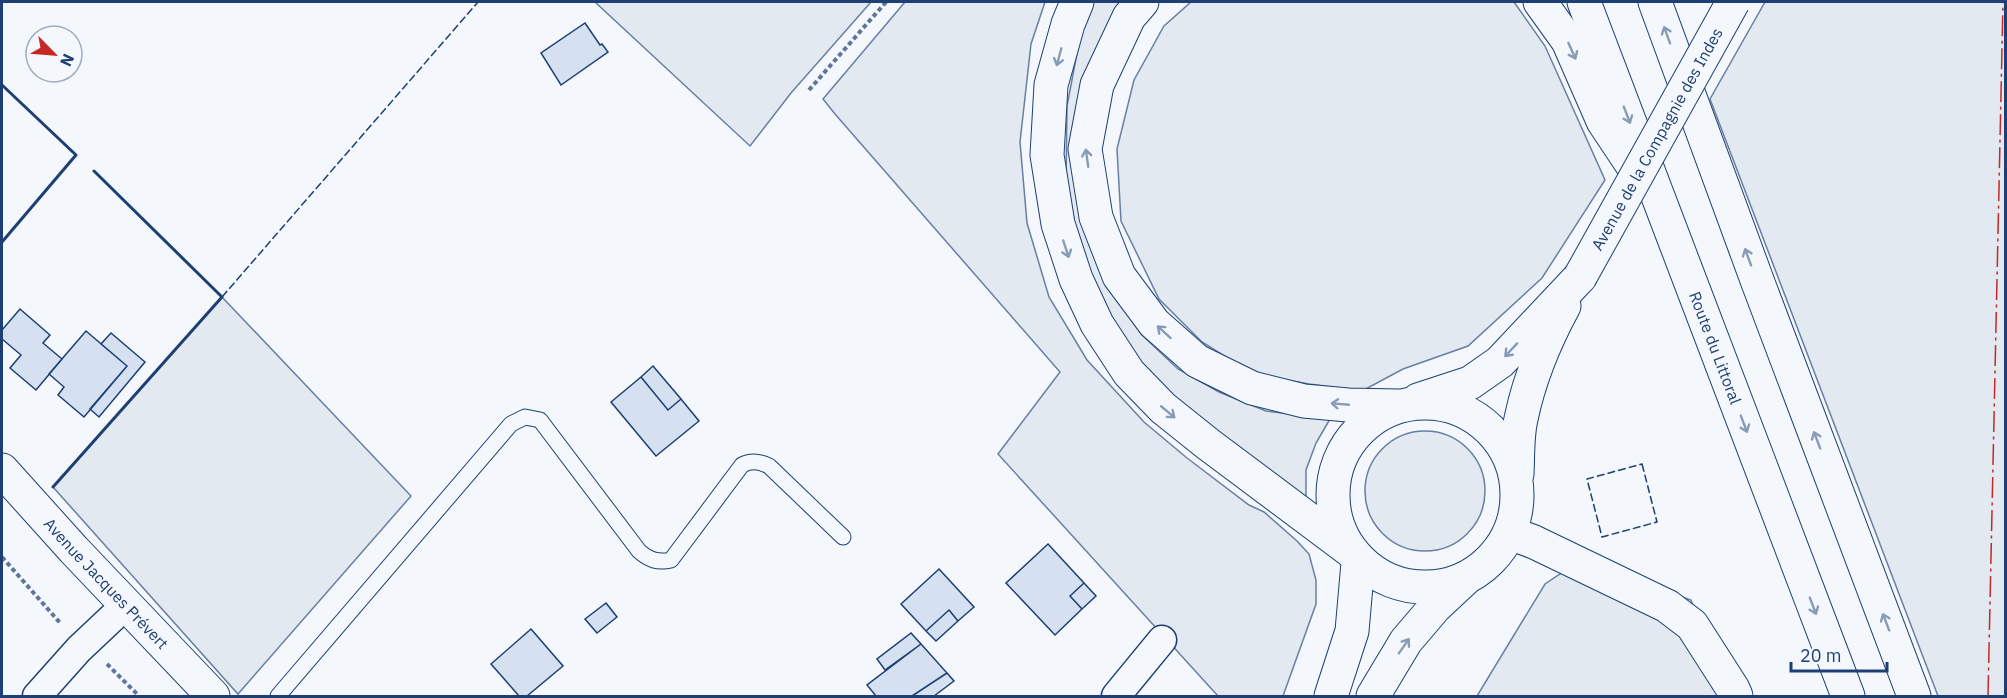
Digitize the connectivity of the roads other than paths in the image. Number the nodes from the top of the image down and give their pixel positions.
1 (1077, 2) edge
2 (1142, 2) edge
3 (1540, 2) edge
4 (1584, 2) edge
5 (1654, 2) edge
6 (1733, 2) edge
7 (1664, 212) junction
8 (1580, 277) junction
9 (1398, 406) junction
10 (2, 471) edge
11 (1516, 488) junction
12 (2, 500) edge
13 (1510, 533) junction
14 (843, 537) dead end
15 (1355, 557) junction
16 (1467, 577) junction
17 (121, 612) junction
18 (1162, 640) dead end
19 (37, 696) edge
20 (199, 696) edge
21 (213, 696) edge
22 (278, 696) edge
23 (1116, 696) edge
24 (1331, 696) edge
25 (1373, 696) edge
26 (1736, 696) edge
27 (1848, 696) edge
28 (1914, 696) edge

1 -> 15 main road
9 -> 2 main road
3 -> 7 main road
4 -> 7 main road, Route du Littoral
28 -> 5 main road
6 - 8 main road, Avenue de la Compagnie des Indes, bridge
7 -> 27 main road, Route du Littoral
8 -> 9 main road, Avenue de la Compagnie des Indes
8 - 11 main road, Avenue de la Compagnie des Indes
9 - 11 main road
9 - 15 main road
10 - 17 main road, Avenue Jacques Prévert
11 - 13 main road
12 - 17 main road
13 - 16 main road
13 - 26 main road
14 - 22 lane
15 - 16 main road
15 - 24 main road
25 -> 16 main road
17 - 19 street
17 - 20 main road
17 - 21 main road, Avenue Jacques Prévert
18 - 23 street

